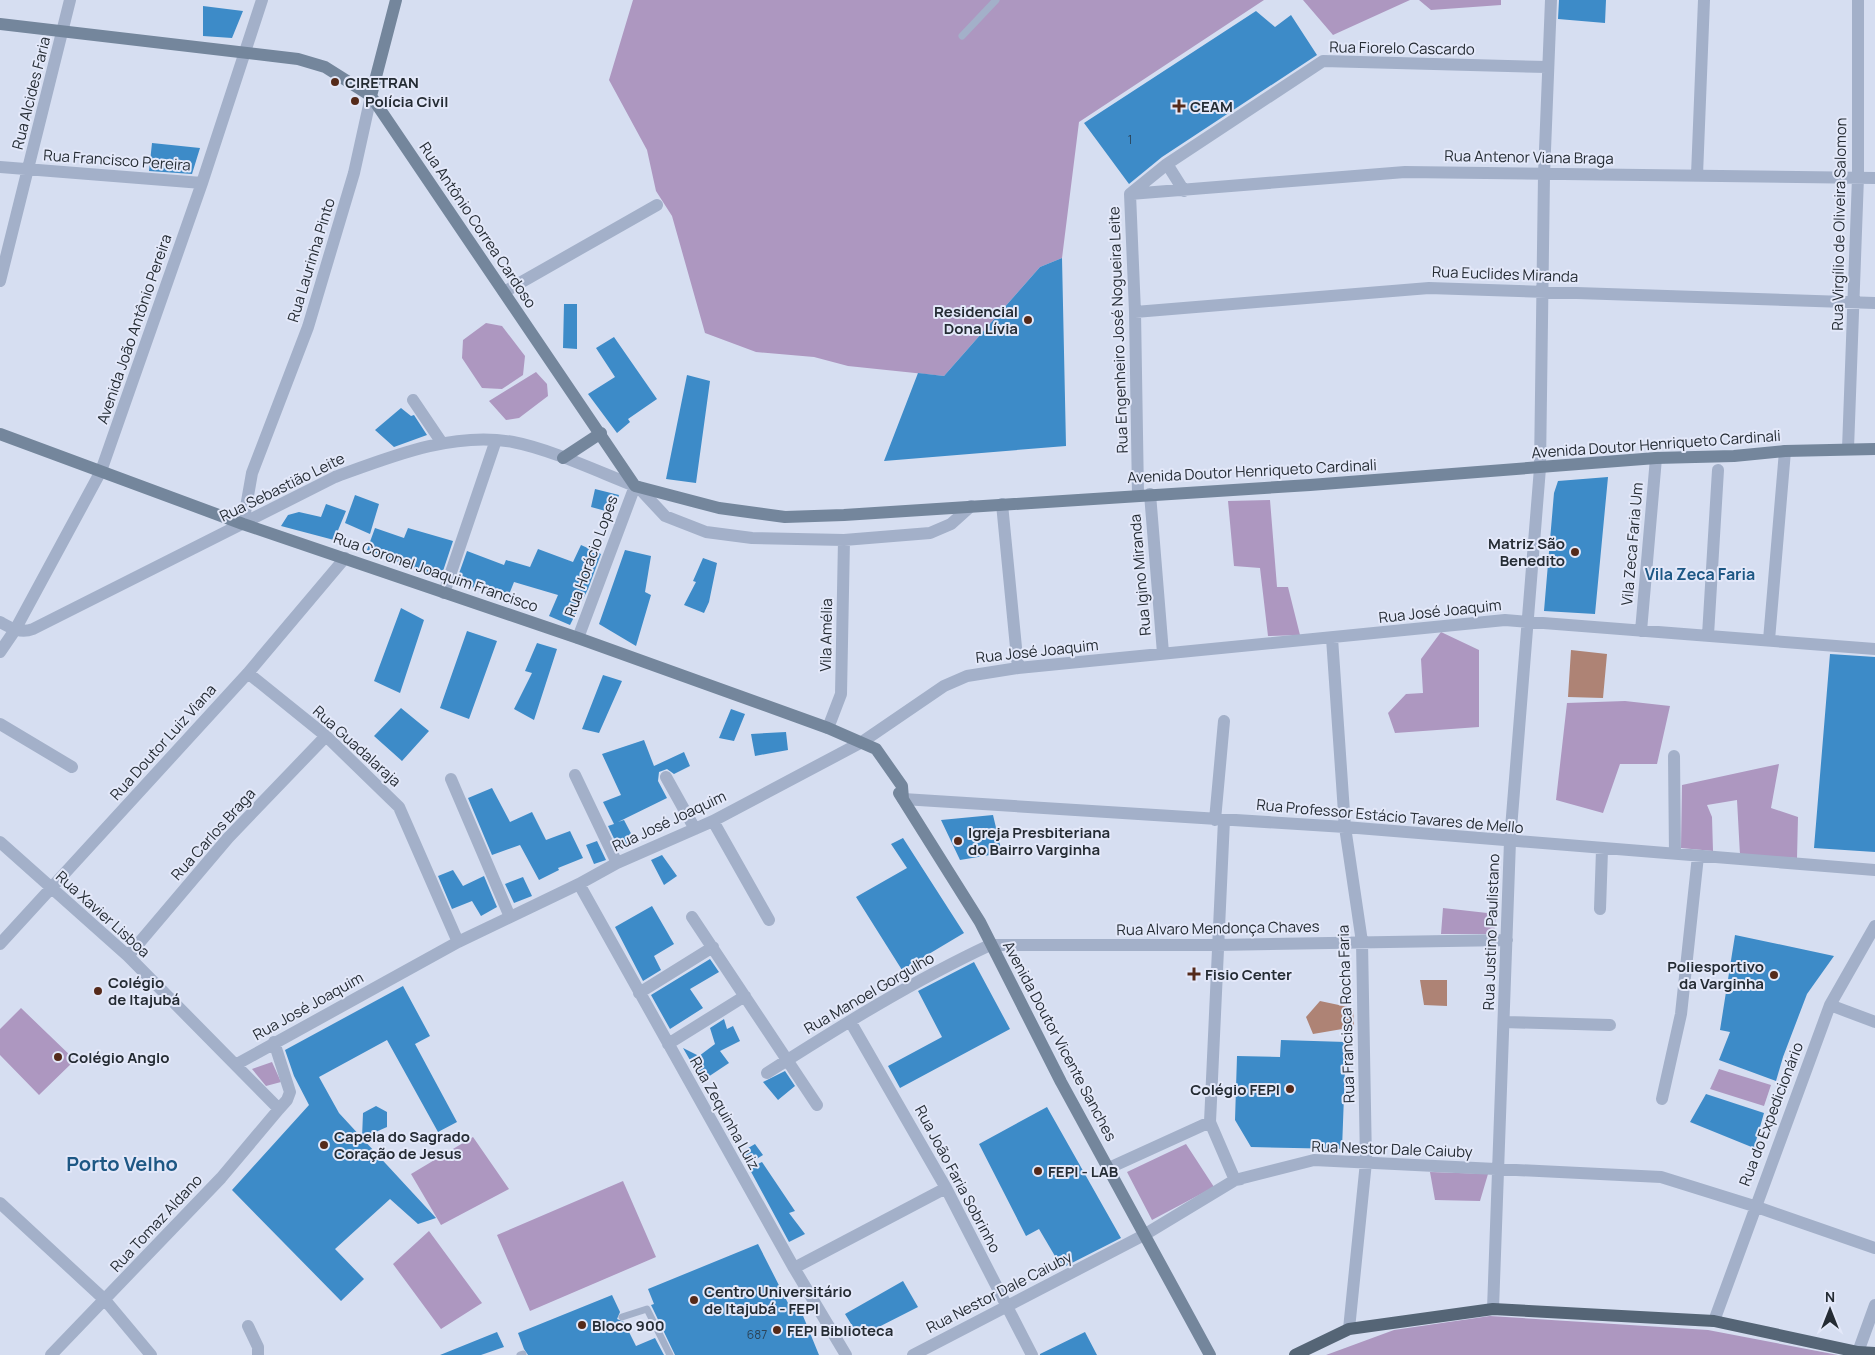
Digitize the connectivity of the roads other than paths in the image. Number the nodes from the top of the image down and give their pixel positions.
1 (70, 0) edge
2 (262, 0) edge
3 (396, 0) edge
4 (996, 0) edge
5 (1551, 0) edge
6 (1704, 0) edge
7 (1858, 0) edge
8 (0, 24) edge
9 (62, 32) junction
10 (962, 36) dead end
11 (244, 51) junction
12 (1547, 67) junction
13 (371, 96) junction
14 (1167, 164) junction
15 (0, 167) edge
16 (28, 170) junction
17 (1544, 175) junction
18 (1697, 175) junction
19 (1858, 177) junction
20 (1875, 178) edge
21 (202, 183) junction
22 (1184, 191) junction
23 (1130, 194) junction
24 (657, 205) dead end
25 (0, 281) edge
26 (1541, 291) junction
27 (504, 292) junction
28 (1854, 303) junction
29 (1875, 303) edge
30 (1136, 312) junction
31 (413, 400) dead end
32 (601, 433) junction
33 (0, 434) edge
34 (496, 440) junction
35 (442, 443) junction
36 (1848, 449) junction
37 (1875, 449) edge
38 (1785, 451) junction
39 (563, 458) junction
40 (1656, 458) junction
41 (1540, 468) junction
42 (101, 470) junction
43 (1718, 470) dead end
44 (636, 486) junction
45 (1144, 494) junction
46 (1002, 504) junction
47 (971, 506) junction
48 (243, 524) junction
49 (844, 540) junction
50 (345, 558) junction
51 (444, 594) junction
52 (1528, 621) junction
53 (0, 622) edge
54 (15, 630) junction
55 (1641, 632) junction
56 (1708, 635) junction
57 (578, 638) junction
58 (1332, 638) junction
59 (1769, 640) junction
60 (1875, 650) edge
61 (0, 652) edge
62 (1163, 653) junction
63 (1018, 668) junction
64 (248, 673) junction
65 (1224, 721) dead end
66 (0, 724) edge
67 (828, 728) junction
68 (326, 736) junction
69 (862, 742) junction
70 (1674, 756) dead end
71 (72, 767) dead end
72 (575, 776) dead end
73 (666, 777) dead end
74 (451, 779) dead end
75 (903, 799) junction
76 (1220, 820) junction
77 (713, 821) junction
78 (1345, 827) junction
79 (695, 829) junction
80 (1510, 841) junction
81 (0, 842) edge
82 (1602, 850) junction
83 (1675, 854) junction
84 (1698, 856) junction
85 (617, 863) junction
86 (1875, 870) edge
87 (579, 884) junction
88 (51, 889) junction
89 (1600, 910) dead end
90 (510, 917) junction
91 (692, 917) dead end
92 (769, 920) dead end
93 (1875, 926) edge
94 (1507, 940) junction
95 (458, 942) junction
96 (1362, 942) junction
97 (0, 944) edge
98 (990, 945) junction
99 (1216, 945) junction
100 (713, 948) junction
101 (128, 956) junction
102 (639, 992) junction
103 (745, 996) junction
104 (1830, 1005) junction
105 (850, 1021) junction
106 (1504, 1022) junction
107 (1875, 1022) edge
108 (1610, 1025) dead end
109 (274, 1042) junction
110 (668, 1044) junction
111 (787, 1060) junction
112 (237, 1064) junction
113 (767, 1073) dead end
114 (1662, 1099) dead end
115 (817, 1105) dead end
116 (279, 1109) junction
117 (1210, 1122) junction
118 (1366, 1162) junction
119 (1110, 1168) junction
120 (1498, 1168) junction
121 (1234, 1180) junction
122 (946, 1188) junction
123 (0, 1203) edge
124 (1754, 1206) junction
125 (1144, 1236) junction
126 (1875, 1248) edge
127 (794, 1268) junction
128 (105, 1300) junction
129 (1006, 1305) junction
130 (1875, 1305) edge
131 (1494, 1309) junction
132 (622, 1317) dead end
133 (1714, 1321) junction
134 (248, 1326) dead end
135 (1349, 1329) junction
136 (1858, 1352) junction
137 (1875, 1352) edge
138 (51, 1355) edge
139 (151, 1355) edge
140 (258, 1355) edge
141 (670, 1355) edge
142 (846, 1355) edge
143 (913, 1355) edge
144 (1032, 1355) edge
145 (1210, 1355) edge
146 (1295, 1355) edge

1 - 9 street, Rua Alcides Faria
2 - 11 street, Avenida João Antônio Pereira
3 - 13 main road, Rua Laurinha Pinto
4 - 10 lane
5 - 12 street, Rua Justino Paulistano
6 - 18 street
7 - 19 street, Rua Virgílio de Oliveira Salomon
8 - 9 main road, Rua Antônio Correa Cardoso
9 - 11 main road, Rua Antônio Correa Cardoso
9 - 16 street, Rua Alcides Faria
11 - 13 main road, Rua Antônio Correa Cardoso
11 - 21 street, Avenida João Antônio Pereira
12 - 14 street, Rua Fiorelo Cascardo
12 - 17 street, Rua Justino Paulistano
13 - 27 main road, Rua Antônio Correa Cardoso
13 - 48 street, Rua Laurinha Pinto
14 - 22 street
14 - 23 street, Rua Fiorelo Cascardo
15 - 16 street, Rua Francisco Pereira
16 - 21 street, Rua Francisco Pereira
16 - 25 street, Rua Alcides Faria
17 - 18 street, Rua Antenor Viana Braga
17 - 22 street, Rua Antenor Viana Braga
17 - 26 street, Rua Justino Paulistano
18 - 19 street, Rua Antenor Viana Braga
19 - 20 street, Rua Antenor Viana Braga
19 - 28 street, Rua Virgílio de Oliveira Salomon
21 - 42 street, Avenida João Antônio Pereira
22 - 23 street, Rua Antenor Viana Braga
23 - 30 street, Rua Engenheiro José Nogueira Leite
24 - 27 street
26 - 28 street, Rua Euclides Miranda
26 - 30 street, Rua Euclides Miranda
26 - 41 street, Rua Justino Paulistano
27 - 32 main road, Rua Antônio Correa Cardoso
28 - 29 street, Rua Euclides Miranda
28 - 36 street, Rua Virgílio de Oliveira Salomon
30 - 45 street, Rua Engenheiro José Nogueira Leite
31 - 35 street
32 - 39 main road
32 - 44 main road, Rua Antônio Correa Cardoso
33 - 42 main road, Rua Coronel Joaquim Francisco
34 - 35 street, Rua Sebastião Leite
34 - 39 street, Rua Sebastião Leite
34 - 51 street
35 - 48 street, Rua Sebastião Leite
36 - 37 main road, Avenida Doutor Henriqueto Cardinali
36 - 38 main road, Avenida Doutor Henriqueto Cardinali
38 - 40 main road, Avenida Doutor Henriqueto Cardinali
38 - 59 street
39 - 44 street, Rua Sebastião Leite
40 - 41 main road, Avenida Doutor Henriqueto Cardinali
40 - 55 street, Vila Zeca Faria Um
41 - 45 main road, Avenida Doutor Henriqueto Cardinali
41 - 52 street, Rua Justino Paulistano
42 - 48 main road, Rua Coronel Joaquim Francisco
42 - 54 street, Avenida João Antônio Pereira
43 - 56 street
44 - 47 main road, Avenida Doutor Henriqueto Cardinali
44 - 49 street
44 - 57 street, Rua Horácio Lopes
45 - 46 main road, Avenida Doutor Henriqueto Cardinali
45 - 62 street, Rua Igino Miranda
46 - 47 main road, Avenida Doutor Henriqueto Cardinali
46 - 63 street
47 - 49 street
48 - 50 main road, Rua Coronel Joaquim Francisco
48 - 54 street, Rua Sebastião Leite
49 - 67 street, Vila Amélia
50 - 51 main road, Rua Coronel Joaquim Francisco
50 - 64 street, Rua Doutor Luiz Viana
51 - 57 main road, Rua Coronel Joaquim Francisco
52 - 55 street, Rua José Joaquim
52 - 58 street, Rua José Joaquim
52 - 80 street, Rua Justino Paulistano
53 - 54 street
54 - 61 street, Avenida João Antônio Pereira
55 - 56 street, Rua José Joaquim
56 - 59 street, Rua José Joaquim
57 - 67 main road, Rua Coronel Joaquim Francisco
58 - 62 street, Rua José Joaquim
58 - 78 street, Rua Francisca Rocha Faria
59 - 60 street, Rua José Joaquim
62 - 63 street, Rua José Joaquim
63 - 69 street, Rua José Joaquim
64 - 68 street, Rua Guadalaraja
64 - 88 street, Rua Doutor Luiz Viana
65 - 76 street
66 - 71 street
67 - 69 main road, Rua Coronel Joaquim Francisco
68 - 95 street, Rua Guadalaraja
68 - 101 street, Rua Carlos Braga
69 - 75 main road, Avenida Doutor Vicente Sanches
69 - 77 street, Rua José Joaquim
70 - 83 street
72 - 85 street
73 - 79 street
74 - 90 street
75 - 76 street, Rua Professor Estácio Tavares de Mello
75 - 98 main road, Avenida Doutor Vicente Sanches
76 - 78 street, Rua Professor Estácio Tavares de Mello
76 - 99 street
77 - 79 street, Rua José Joaquim
77 - 92 street
78 - 80 street, Rua Professor Estácio Tavares de Mello
78 - 96 street, Rua Francisca Rocha Faria
79 - 85 street, Rua José Joaquim
80 - 82 street, Rua Professor Estácio Tavares de Mello
80 - 94 street, Rua Justino Paulistano
81 - 88 street, Rua Xavier Lisboa
82 - 83 street, Rua Professor Estácio Tavares de Mello
82 - 89 street
83 - 84 street, Rua Professor Estácio Tavares de Mello
84 - 86 street, Rua Professor Estácio Tavares de Mello
84 - 114 street
85 - 87 street, Rua José Joaquim
87 - 90 street, Rua José Joaquim
87 - 102 street, Rua Zequinha Luiz
88 - 97 street, Rua Doutor Luiz Viana
88 - 101 street, Rua Xavier Lisboa
90 - 95 street, Rua José Joaquim
91 - 100 street
93 - 104 street, Rua do Expedicionário
94 - 96 street, Rua Alvaro Mendonça Chaves
94 - 106 street, Rua Justino Paulistano
95 - 109 street, Rua José Joaquim
96 - 99 street, Rua Alvaro Mendonça Chaves
96 - 118 street, Rua Francisca Rocha Faria
98 - 99 street, Rua Alvaro Mendonça Chaves
98 - 105 street, Rua Manoel Gorgulho
98 - 119 main road, Avenida Doutor Vicente Sanches
99 - 117 street
100 - 102 street
100 - 103 street
101 - 112 street, Rua Xavier Lisboa
102 - 110 street, Rua Zequinha Luiz
103 - 110 street
103 - 111 street
104 - 107 street
104 - 124 street, Rua do Expedicionário
105 - 111 street, Rua Manoel Gorgulho
105 - 122 street, Rua João Faria Sobrinho
106 - 108 street
106 - 120 street, Rua Justino Paulistano
109 - 112 street, Rua José Joaquim
109 - 116 street
110 - 127 street, Rua Zequinha Luiz
111 - 113 street, Rua Manoel Gorgulho
111 - 115 street
112 - 116 street, Rua Xavier Lisboa
116 - 128 street, Rua Tomaz Aldano
117 - 119 street
117 - 121 street
118 - 120 street, Rua Nestor Dale Caiuby
118 - 121 street, Rua Nestor Dale Caiuby
118 - 135 street, Rua Francisca Rocha Faria
119 - 125 main road, Avenida Doutor Vicente Sanches
120 - 124 street, Rua Nestor Dale Caiuby
120 - 131 street, Rua Justino Paulistano
121 - 125 street, Rua Nestor Dale Caiuby
122 - 127 street
122 - 129 street, Rua João Faria Sobrinho
123 - 128 street
124 - 126 street, Rua Nestor Dale Caiuby
124 - 133 street, Rua do Expedicionário
125 - 129 street, Rua Nestor Dale Caiuby
125 - 145 main road, Avenida Doutor Vicente Sanches
127 - 142 street, Rua Zequinha Luiz
128 - 138 street, Rua Tomaz Aldano
128 - 139 street
129 - 143 street, Rua Nestor Dale Caiuby
129 - 144 street, Rua João Faria Sobrinho
130 - 136 street
131 - 133 main road
131 - 135 main road
132 - 141 lane
133 - 136 main road
134 - 140 street
135 - 146 main road
136 - 137 main road

